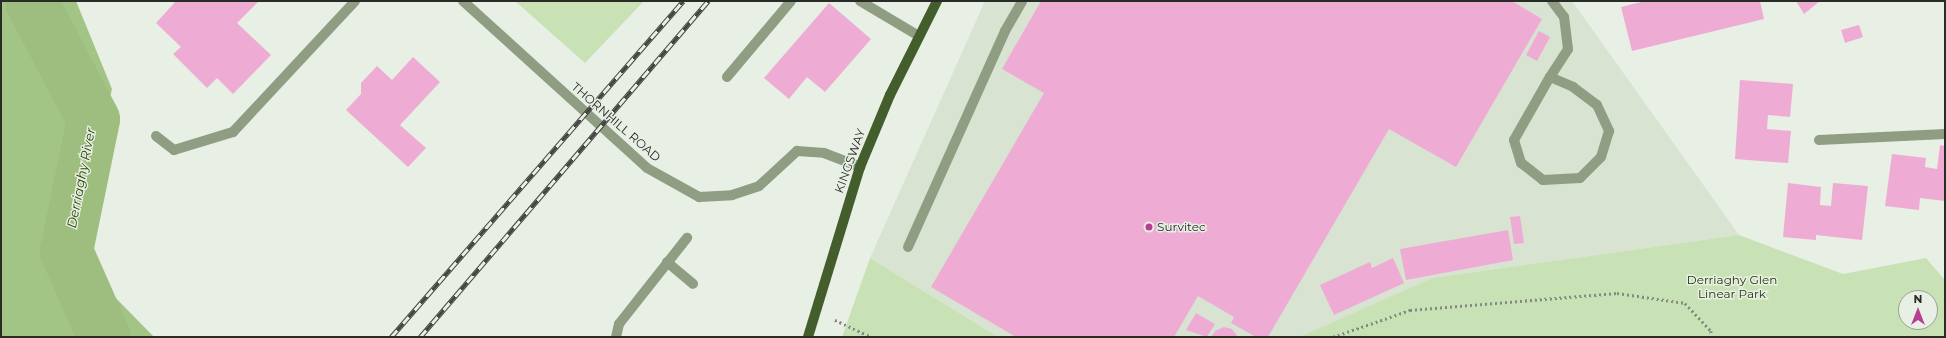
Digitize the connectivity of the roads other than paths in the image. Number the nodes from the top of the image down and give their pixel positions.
1 (355, 1) edge
2 (463, 1) edge
3 (791, 1) edge
4 (860, 1) edge
5 (937, 1) edge
6 (1022, 1) edge
7 (1552, 1) edge
8 (919, 36) junction
9 (1550, 77) junction
10 (727, 78) dead end
11 (1945, 134) edge
12 (156, 136) dead end
13 (1819, 140) dead end
14 (860, 167) junction
15 (687, 238) dead end
16 (908, 247) dead end
17 (667, 262) junction
18 (693, 284) dead end
19 (616, 337) edge
20 (808, 337) edge

1 - 12 street
2 - 14 street, THORNHILL ROAD
3 - 10 street
4 - 8 street
5 - 8 main road, KINGSWAY
6 - 16 street
7 - 9 street
8 - 14 main road, KINGSWAY
9 - 9 street
11 - 13 street
14 - 20 main road, KINGSWAY
15 - 17 street
17 - 18 street
17 - 19 street

